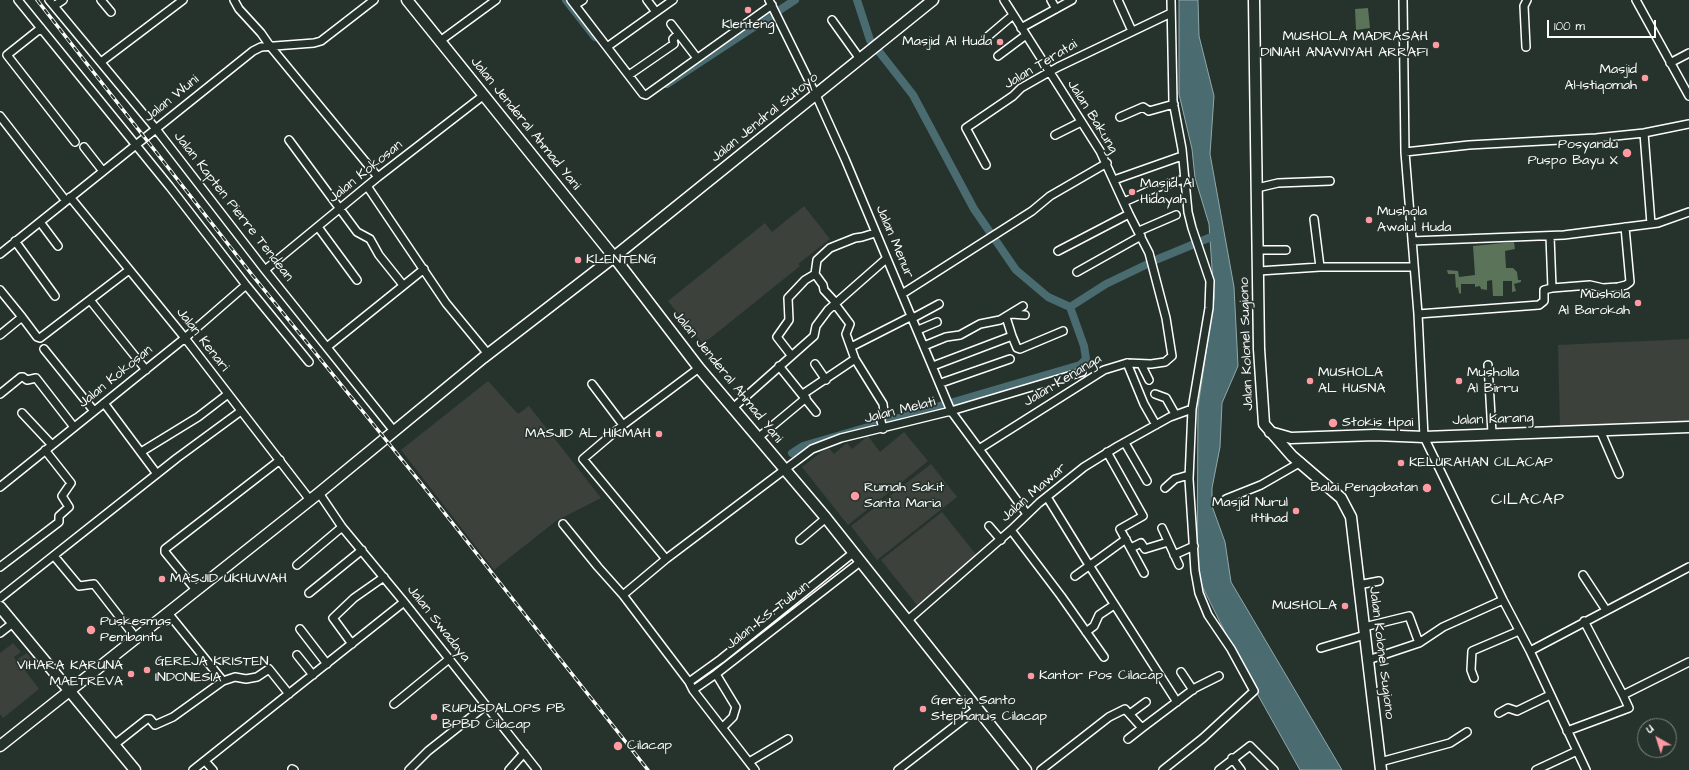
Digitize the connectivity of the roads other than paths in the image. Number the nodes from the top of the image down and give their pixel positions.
1 (18, 0) edge
2 (49, 0) edge
3 (63, 0) edge
4 (101, 0) edge
5 (183, 0) edge
6 (234, 0) edge
7 (374, 0) edge
8 (407, 0) edge
9 (496, 0) edge
10 (583, 0) edge
11 (647, 0) edge
12 (673, 0) edge
13 (933, 0) edge
14 (1004, 0) edge
15 (1051, 0) edge
16 (1072, 0) edge
17 (1118, 0) edge
18 (1171, 0) edge
19 (1254, 0) edge
20 (1403, 0) edge
21 (1527, 0) edge
22 (1638, 1) edge
23 (573, 3) edge
24 (54, 6) junction
25 (772, 6) edge
26 (1056, 9) junction
27 (110, 12) dead end
28 (656, 12) junction
29 (1171, 13) junction
30 (1013, 15) junction
31 (832, 20) dead end
32 (671, 24) dead end
33 (41, 28) junction
34 (1021, 28) junction
35 (1132, 31) junction
36 (678, 34) junction
37 (1026, 35) junction
38 (986, 38) dead end
39 (440, 41) junction
40 (270, 46) junction
41 (607, 47) junction
42 (1526, 47) dead end
43 (1689, 53) edge
44 (998, 56) dead end
45 (696, 58) junction
46 (860, 59) junction
47 (101, 62) junction
48 (1670, 63) junction
49 (1049, 72) junction
50 (629, 75) junction
51 (484, 95) junction
52 (816, 95) junction
53 (1689, 96) edge
54 (1174, 104) junction
55 (1120, 117) dead end
56 (1, 118) edge
57 (1081, 122) junction
58 (1689, 124) edge
59 (156, 129) junction
60 (1644, 133) junction
61 (1056, 136) dead end
62 (289, 140) dead end
63 (75, 142) dead end
64 (135, 145) junction
65 (84, 147) dead end
66 (1405, 152) junction
67 (1182, 156) junction
68 (1107, 163) junction
69 (986, 165) dead end
70 (102, 170) junction
71 (378, 177) junction
72 (1184, 179) junction
73 (1114, 180) junction
74 (1330, 181) dead end
75 (367, 186) junction
76 (1257, 188) junction
77 (68, 199) junction
78 (1124, 202) junction
79 (339, 210) junction
80 (1689, 212) edge
81 (1129, 214) junction
82 (1176, 215) dead end
83 (1314, 219) dead end
84 (40, 222) junction
85 (1651, 224) junction
86 (318, 227) junction
87 (1625, 227) junction
88 (875, 233) junction
89 (1140, 234) junction
90 (1550, 236) junction
91 (15, 241) junction
92 (1412, 241) junction
93 (58, 246) dead end
94 (1259, 250) junction
95 (1286, 250) dead end
96 (1058, 251) dead end
97 (0, 254) edge
98 (614, 257) junction
99 (886, 259) junction
100 (1154, 267) joint
101 (1320, 267) junction
102 (1413, 267) junction
103 (424, 269) junction
104 (129, 270) junction
105 (265, 270) junction
106 (1259, 271) junction
107 (1077, 272) dead end
108 (815, 274) junction
109 (357, 280) dead end
110 (246, 285) junction
111 (403, 285) junction
112 (1552, 288) junction
113 (0, 290) edge
114 (902, 294) junction
115 (55, 296) dead end
116 (90, 300) junction
117 (835, 304) junction
118 (939, 304) dead end
119 (1023, 306) dead end
120 (1418, 314) junction
121 (1009, 315) junction
122 (1025, 315) dead end
123 (22, 317) junction
124 (912, 317) junction
125 (937, 322) dead end
126 (918, 330) junction
127 (1063, 331) dead end
128 (0, 335) edge
129 (1012, 336) junction
130 (185, 338) junction
131 (924, 346) junction
132 (327, 347) junction
133 (851, 347) junction
134 (44, 349) dead end
135 (488, 354) junction
136 (790, 356) junction
137 (855, 359) junction
138 (1010, 359) dead end
139 (309, 362) dead end
140 (1127, 363) junction
141 (815, 364) dead end
142 (1141, 364) junction
143 (1488, 365) dead end
144 (779, 366) junction
145 (933, 366) junction
146 (700, 368) junction
147 (146, 370) junction
148 (1082, 372) dead end
149 (826, 380) junction
150 (1149, 380) dead end
151 (941, 383) junction
152 (592, 384) dead end
153 (0, 394) edge
154 (228, 394) junction
155 (1154, 394) dead end
156 (804, 396) junction
157 (104, 403) junction
158 (734, 407) junction
159 (1192, 409) junction
160 (951, 410) junction
161 (94, 411) junction
162 (241, 411) junction
163 (816, 412) dead end
164 (22, 413) dead end
165 (1175, 414) junction
166 (881, 423) junction
167 (623, 425) junction
168 (1156, 425) junction
169 (74, 426) junction
170 (1688, 429) edge
171 (1600, 430) junction
172 (394, 431) junction
173 (1269, 431) junction
174 (1492, 433) junction
175 (758, 437) junction
176 (1424, 437) junction
177 (1298, 438) junction
178 (1125, 443) junction
179 (52, 445) junction
180 (979, 449) junction
181 (45, 450) junction
182 (141, 452) junction
183 (1107, 452) junction
184 (1291, 454) junction
185 (280, 460) junction
186 (1301, 462) junction
187 (785, 470) junction
188 (158, 474) junction
189 (1619, 474) dead end
190 (1189, 475) junction
191 (1147, 481) dead end
192 (0, 487) edge
193 (1165, 488) dead end
194 (319, 493) junction
195 (1047, 497) junction
196 (1226, 498) dead end
197 (310, 500) junction
198 (1027, 514) junction
199 (826, 518) junction
200 (563, 524) dead end
201 (989, 526) dead end
202 (342, 527) junction
203 (1162, 528) dead end
204 (1011, 530) junction
205 (1126, 539) junction
206 (800, 540) dead end
207 (1001, 540) junction
208 (1168, 542) junction
209 (1194, 546) junction
210 (1131, 548) junction
211 (362, 550) junction
212 (853, 553) junction
213 (1174, 555) junction
214 (54, 556) junction
215 (666, 559) junction
216 (860, 562) junction
217 (297, 565) dead end
218 (1089, 565) junction
219 (1179, 565) dead end
220 (0, 567) edge
221 (1689, 567) edge
222 (1144, 573) dead end
223 (1583, 575) dead end
224 (1075, 576) dead end
225 (384, 577) junction
226 (1379, 581) dead end
227 (1358, 585) junction
228 (196, 590) junction
229 (309, 593) dead end
230 (623, 595) junction
231 (0, 598) edge
232 (1503, 600) junction
233 (404, 602) junction
234 (1114, 605) junction
235 (0, 607) edge
236 (1606, 610) junction
237 (168, 613) junction
238 (779, 613) junction
239 (784, 619) junction
240 (908, 620) junction
241 (1584, 621) junction
242 (13, 623) junction
243 (300, 629) dead end
244 (1364, 631) junction
245 (1519, 631) junction
246 (1086, 632) junction
247 (0, 633) edge
248 (136, 638) junction
249 (1419, 643) junction
250 (352, 644) junction
251 (1321, 648) dead end
252 (1530, 651) junction
253 (297, 655) dead end
254 (1104, 657) dead end
255 (449, 659) junction
256 (1368, 660) junction
257 (1689, 662) edge
258 (327, 664) junction
259 (1181, 672) dead end
260 (716, 674) junction
261 (313, 675) junction
262 (1219, 676) dead end
263 (1474, 678) dead end
264 (223, 681) junction
265 (688, 682) junction
266 (693, 690) junction
267 (1193, 690) junction
268 (70, 691) junction
269 (289, 694) junction
270 (1550, 695) junction
271 (1623, 695) junction
272 (1146, 702) dead end
273 (1177, 702) junction
274 (394, 704) dead end
275 (486, 706) junction
276 (978, 708) junction
277 (1499, 712) dead end
278 (1131, 713) junction
279 (723, 727) junction
280 (1142, 728) junction
281 (1567, 731) junction
282 (1467, 732) dead end
283 (788, 739) dead end
284 (1128, 739) dead end
285 (114, 745) junction
286 (0, 746) edge
287 (1577, 751) junction
288 (524, 754) junction
289 (1232, 758) junction
290 (205, 762) junction
291 (749, 762) junction
292 (1380, 766) edge
293 (417, 767) edge
294 (135, 770) edge
295 (193, 770) edge
296 (213, 770) edge
297 (409, 770) edge
298 (509, 770) edge
299 (537, 770) edge
300 (755, 770) edge
301 (898, 770) edge
302 (1026, 770) edge
303 (1041, 770) edge
304 (1163, 770) edge
305 (1219, 770) edge
306 (1241, 770) edge
307 (1274, 770) edge
308 (1536, 770) edge
309 (1586, 770) edge

1 - 33 street
2 - 24 street, Jalan Kapten Pierre Tendean
3 - 24 street
4 - 27 street
5 - 47 street
6 - 40 street
7 - 40 street, Jalan Wuni
8 - 39 main road, Jalan Jenderal Ahmad Yani
9 - 39 street
10 - 23 street
11 - 28 street
12 - 28 street
13 - 46 main road, Jalan Jendral Sutoyo
14 - 30 street, Jalan Bakung
15 - 26 street
16 - 26 street
17 - 35 street
18 - 29 street
19 - 76 main road, Jalan Kolonel Sugiono
20 - 66 street
21 - 42 street
22 - 48 street
23 - 41 street
24 - 47 street, Jalan Kapten Pierre Tendean
25 - 45 street
25 - 52 street, Jalan Menur
26 - 34 street
28 - 41 street
29 - 35 street, Jalan Teratai
29 - 54 street
30 - 34 street, Jalan Bakung
30 - 38 street
31 - 46 street
32 - 36 street
33 - 63 street
33 - 64 street
34 - 37 street, Jalan Bakung
35 - 49 street, Jalan Teratai
36 - 45 street
36 - 50 street
37 - 44 street
37 - 49 street, Jalan Bakung
39 - 51 main road, Jalan Jenderal Ahmad Yani
40 - 59 street, Jalan Wuni
40 - 71 street
41 - 50 street
43 - 48 street
45 - 50 street
46 - 52 main road, Jalan Jendral Sutoyo
47 - 59 street, Jalan Kapten Pierre Tendean
48 - 53 street
49 - 57 street, Jalan Bakung
49 - 69 street, Jalan Teratai
51 - 71 street, Jalan Kokosan
51 - 98 main road, Jalan Jenderal Ahmad Yani
52 - 88 street, Jalan Menur
52 - 98 main road, Jalan Jendral Sutoyo
54 - 55 street
54 - 67 street
56 - 77 street, Jalan Kenari
57 - 61 street
57 - 68 street, Jalan Bakung
58 - 60 street
59 - 64 street, Jalan Wuni
59 - 105 street, Jalan Kapten Pierre Tendean
60 - 66 street
60 - 85 street
62 - 79 street
64 - 70 street, Jalan Wuni
64 - 110 street
65 - 70 street
66 - 92 street
67 - 72 street
67 - 73 street
68 - 73 street, Jalan Bakung
68 - 114 street
70 - 77 street, Jalan Wuni
71 - 75 street, Jalan Kokosan
72 - 78 street
72 - 159 street
73 - 78 street, Jalan Bakung
74 - 76 street
75 - 79 street, Jalan Kokosan
75 - 103 street
76 - 94 main road, Jalan Kolonel Sugiono
77 - 84 street, Jalan Wuni
77 - 104 street, Jalan Kenari
78 - 81 street, Jalan Bakung
79 - 86 street, Jalan Kokosan
79 - 111 street
80 - 85 street
81 - 89 street, Jalan Bakung
81 - 96 street
82 - 89 street
83 - 101 street
84 - 91 street, Jalan Wuni
84 - 93 street
85 - 87 street
86 - 105 street, Jalan Kokosan
86 - 109 street
87 - 90 street
87 - 112 street
88 - 99 street, Jalan Menur
88 - 108 street
89 - 100 street, Jalan Bakung
89 - 107 street
90 - 92 street
90 - 112 street
91 - 97 street, Jalan Wuni
91 - 115 street
92 - 102 street
94 - 95 street
94 - 106 main road, Jalan Kolonel Sugiono
98 - 135 main road, Jalan Jendral Sutoyo
98 - 146 main road, Jalan Jenderal Ahmad Yani
99 - 114 street, Jalan Menur
99 - 117 street
100 - 142 street, Jalan Kenanga
101 - 102 street
101 - 106 street
102 - 120 street
103 - 111 street
103 - 135 street
104 - 116 street
104 - 130 street, Jalan Kenari
105 - 132 street, Jalan Kapten Pierre Tendean
106 - 173 main road, Jalan Kolonel Sugiono
108 - 117 street
108 - 136 street
110 - 130 street, Jalan Kokosan
110 - 139 street
111 - 132 street
112 - 120 street
113 - 123 street
114 - 124 street, Jalan Menur
116 - 123 street
116 - 147 street
117 - 133 street
117 - 136 street
118 - 124 street
119 - 121 street
120 - 176 street
121 - 122 street
121 - 129 street
121 - 131 street
123 - 128 street
124 - 126 street, Jalan Menur
124 - 133 street
125 - 126 street
126 - 131 street, Jalan Menur
127 - 129 street
129 - 145 street
130 - 147 street, Jalan Kokosan
130 - 154 street, Jalan Kenari
131 - 145 street, Jalan Menur
132 - 172 street, Jalan Kapten Pierre Tendean
133 - 137 street
134 - 161 street
135 - 172 main road, Jalan Jendral Sutoyo
136 - 144 street
137 - 149 street
137 - 166 street
138 - 151 street
140 - 142 street, Jalan Kenanga
140 - 168 street
140 - 180 street, Jalan Kenanga
141 - 149 street
142 - 150 street
143 - 174 street
144 - 156 street
144 - 158 street
145 - 151 street, Jalan Menur
146 - 158 main road, Jalan Jenderal Ahmad Yani
146 - 167 street
147 - 157 street, Jalan Kokosan
148 - 160 street
149 - 156 street
151 - 160 street, Jalan Menur
152 - 167 street
153 - 169 street
154 - 162 street, Jalan Kenari
154 - 182 street
155 - 165 street
156 - 163 street
156 - 175 street
157 - 161 street, Jalan Kokosan
157 - 182 street
158 - 175 main road, Jalan Jenderal Ahmad Yani
159 - 165 street, Jalan Mawar
159 - 190 street
160 - 166 street, Jalan Melati
160 - 180 street, Jalan Melati
161 - 169 street, Jalan Kokosan
162 - 185 street, Jalan Kenari
162 - 188 street
164 - 179 street
165 - 168 street, Jalan Mawar
166 - 187 street, Jalan Melati
167 - 215 street
168 - 178 street, Jalan Mawar
169 - 179 street, Jalan Kokosan
170 - 171 main road, Jalan Karang
171 - 174 main road, Jalan Karang
171 - 189 street
172 - 194 main road, Jalan Jendral Sutoyo
173 - 177 main road, Jalan Karang
173 - 184 main road, Jalan Kolonel Sugiono
174 - 176 main road, Jalan Karang
175 - 187 main road, Jalan Jenderal Ahmad Yani
176 - 177 main road, Jalan Karang
176 - 232 street
177 - 184 main road
178 - 183 street, Jalan Mawar
178 - 191 street
179 - 181 street, Jalan Kokosan
180 - 198 street, Jalan Melati
181 - 192 street, Jalan Kokosan
181 - 220 street
182 - 188 street
183 - 195 street, Jalan Mawar
183 - 205 street
184 - 186 main road, Jalan Kolonel Sugiono
185 - 197 street, Jalan Kenari
185 - 228 street
186 - 196 street
186 - 227 main road, Jalan Kolonel Sugiono
187 - 199 main road, Jalan Jenderal Ahmad Yani
187 - 215 street, Jalan Melati
188 - 214 street
190 - 193 street
190 - 209 street
194 - 197 main road, Jalan Jendral Sutoyo
194 - 202 street, Jalan Swadaya
195 - 198 street, Jalan Mawar
195 - 218 street
197 - 228 main road, Jalan Jendral Sutoyo
198 - 204 street, Jalan Mawar
199 - 206 street
199 - 212 main road, Jalan Jenderal Ahmad Yani
200 - 230 street
201 - 207 street
202 - 211 street, Jalan Swadaya
202 - 217 street
203 - 208 street
204 - 207 street, Jalan Mawar
204 - 246 street
205 - 210 street
205 - 218 street
207 - 240 street, Jalan Mawar
208 - 210 street
208 - 213 street
209 - 213 street
209 - 304 street
210 - 222 street
211 - 225 street, Jalan Swadaya
211 - 229 street
212 - 216 main road, Jalan Jenderal Ahmad Yani
212 - 238 street, Jalan K.S. Tubun
213 - 219 street
214 - 231 street
214 - 248 street
215 - 230 street, Jalan Melati
216 - 239 street, Jalan K.S. Tubun
216 - 240 main road, Jalan Jenderal Ahmad Yani
218 - 224 street
218 - 234 street
221 - 236 street
223 - 236 street
225 - 233 street, Jalan Swadaya
225 - 250 street
226 - 227 street
227 - 244 main road, Jalan Kolonel Sugiono
228 - 237 main road, Jalan Jendral Sutoyo
230 - 265 street
232 - 245 street
232 - 249 street
233 - 250 street
233 - 255 street, Jalan Swadaya
234 - 246 street
234 - 273 street
235 - 242 main road
236 - 241 street
237 - 248 main road, Jalan Jendral Sutoyo
237 - 264 street
238 - 239 street
238 - 265 street, Jalan K.S. Tubun
239 - 260 street, Jalan K.S. Tubun
240 - 276 main road, Jalan Jenderal Ahmad Yani
241 - 252 street
241 - 271 street
242 - 247 street
242 - 268 main road
243 - 258 street
244 - 249 street
244 - 251 street
244 - 256 main road, Jalan Kolonel Sugiono
245 - 252 street
245 - 263 street
246 - 254 street
248 - 268 main road, Jalan Jendral Sutoyo
249 - 256 street
250 - 258 street
252 - 270 street
253 - 261 street
255 - 274 street
255 - 275 street, Jalan Swadaya
256 - 292 main road, Jalan Kolonel Sugiono
257 - 271 street
258 - 261 street
259 - 267 street
260 - 266 street, Jalan K.S. Tubun
260 - 279 street
261 - 269 street
262 - 267 street
264 - 269 street
264 - 285 street
265 - 266 street
266 - 279 street
267 - 273 street
268 - 285 main road
268 - 286 main road, Jalan Jendral Sutoyo
269 - 290 street
270 - 277 street
270 - 281 street
271 - 281 street
272 - 278 street
273 - 280 street
275 - 288 street, Jalan Swadaya
275 - 293 street
276 - 301 street
276 - 302 main road, Jalan Jenderal Ahmad Yani
278 - 280 street
278 - 303 street
279 - 291 street
280 - 284 street
281 - 287 street
282 - 292 street
283 - 291 street
285 - 294 main road
287 - 308 street
287 - 309 street
288 - 298 street
288 - 299 street, Jalan Swadaya
289 - 305 street
289 - 306 street
289 - 307 street
290 - 295 street
290 - 296 street
291 - 300 street
293 - 297 street

